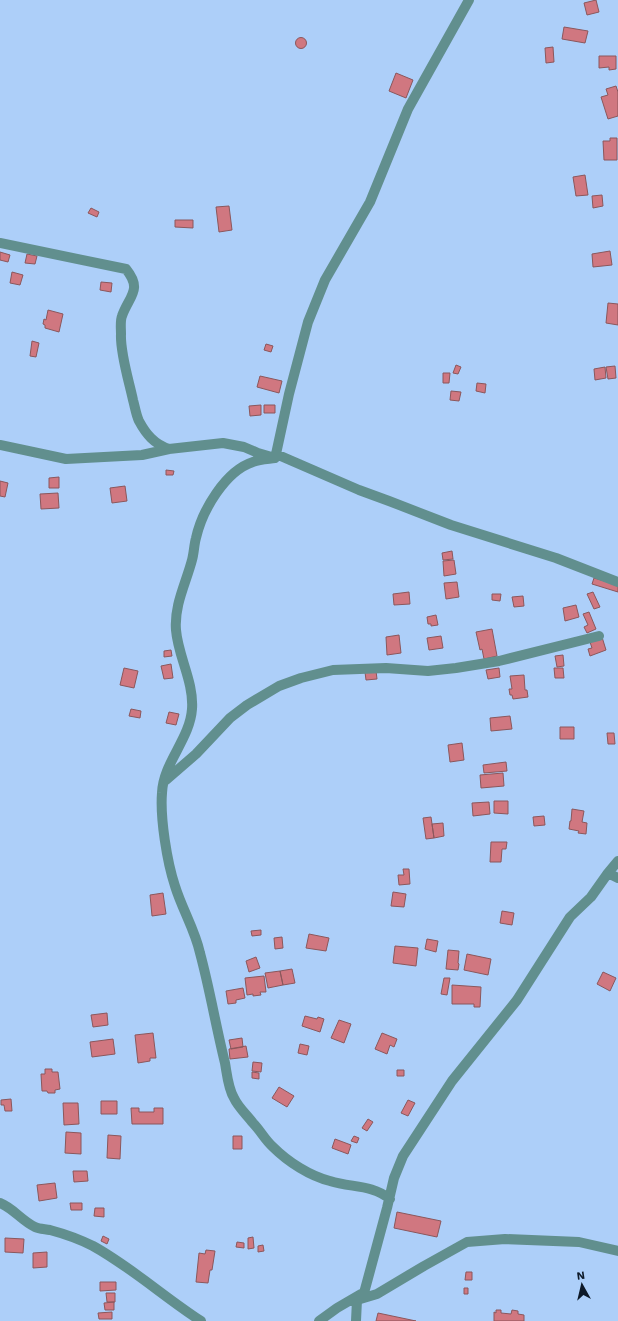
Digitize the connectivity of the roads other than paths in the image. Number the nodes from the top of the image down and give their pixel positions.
1 (469, 0) edge
2 (0, 243) edge
3 (0, 445) edge
4 (169, 449) junction
5 (276, 456) junction
6 (618, 582) edge
7 (599, 636) dead end
8 (164, 781) junction
9 (618, 861) edge
10 (608, 873) junction
11 (618, 878) edge
12 (390, 1199) junction
13 (0, 1203) edge
14 (618, 1251) edge
15 (361, 1296) junction
16 (201, 1321) edge
17 (319, 1321) edge
18 (356, 1321) edge

1 - 5 street
2 - 4 street
3 - 4 street
4 - 5 street
5 - 6 street
5 - 8 street
7 - 8 street
8 - 12 street
9 - 10 street
10 - 11 street
10 - 12 street
12 - 15 street
13 - 16 street
14 - 15 street
15 - 17 street
15 - 18 street

